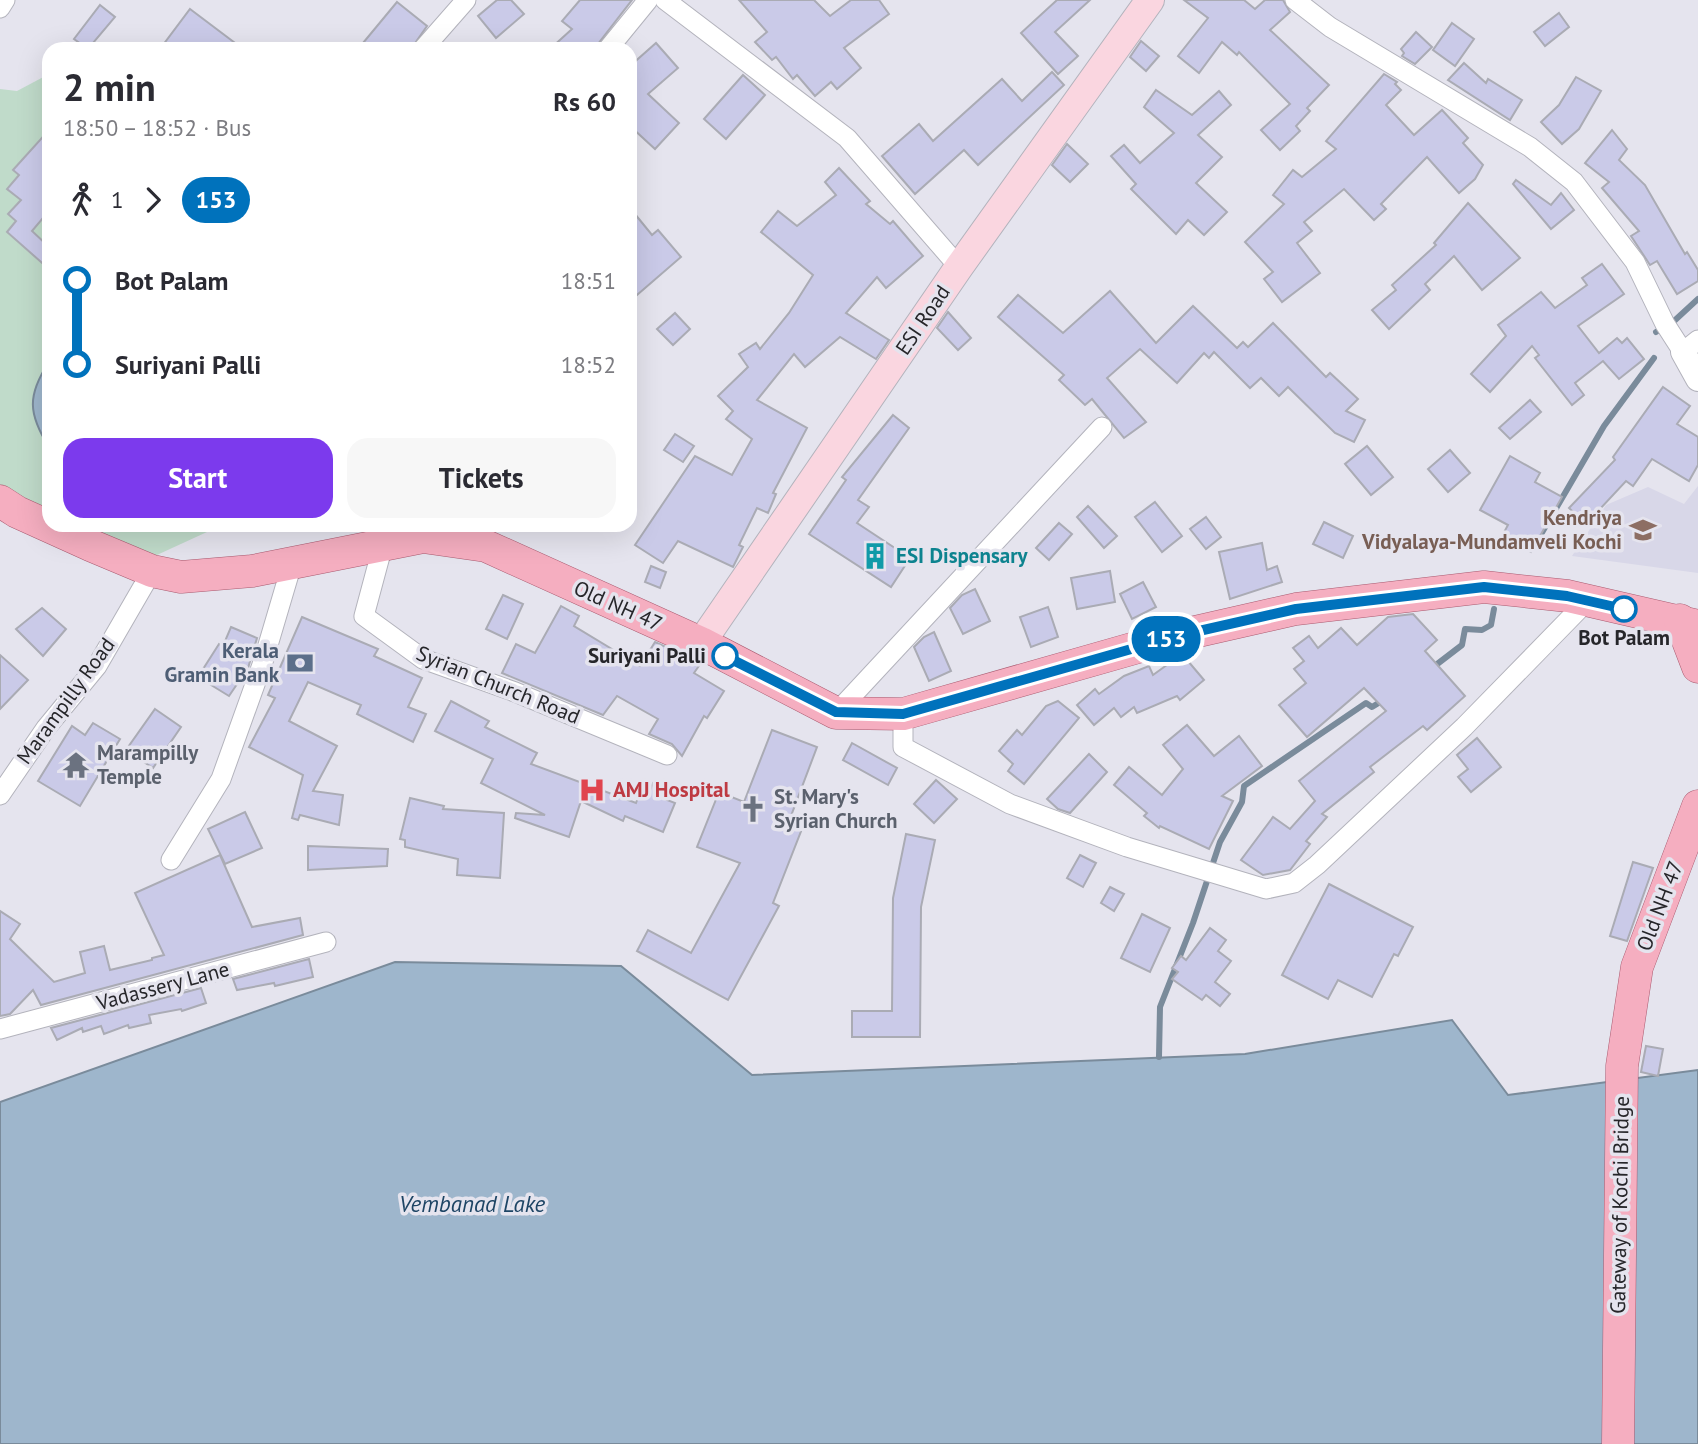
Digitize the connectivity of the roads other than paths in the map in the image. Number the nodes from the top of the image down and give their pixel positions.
1 (5, 0) edge
2 (466, 0) edge
3 (648, 0) edge
4 (665, 0) edge
5 (1150, 0) edge
6 (1295, 0) edge
7 (0, 8) edge
8 (429, 42) edge
9 (614, 42) edge
10 (958, 267) junction
11 (1690, 346) edge
12 (1698, 379) edge
13 (1101, 427) dead end
14 (0, 501) edge
15 (42, 523) edge
16 (63, 532) edge
17 (383, 545) junction
18 (292, 564) junction
19 (152, 571) junction
20 (1587, 601) junction
21 (1689, 623) edge
22 (701, 643) junction
23 (1698, 667) edge
24 (836, 712) junction
25 (903, 714) junction
26 (667, 755) dead end
27 (0, 794) edge
28 (1698, 806) edge
29 (171, 860) dead end
30 (326, 942) dead end
31 (1637, 967) joint
32 (0, 1029) edge
33 (1618, 1444) edge

1 - 7 street
2 - 8 street
3 - 9 street
4 - 10 street
5 - 10 main road, ESI Road
6 - 11 street
10 - 22 main road, ESI Road
11 - 12 street
13 - 24 street
14 - 15 main road, Old NH 47
16 - 19 main road, Old NH 47
17 - 18 main road, Old NH 47
17 - 22 main road, Old NH 47
17 - 26 street, Syrian Church Road
18 - 19 main road, Old NH 47
18 - 29 street
19 - 27 street, Marampilly Road
20 - 21 main road, Old NH 47
20 - 25 main road, Old NH 47
20 - 25 street
21 - 23 main road, Old NH 47
22 - 24 main road, Old NH 47
24 - 25 main road, Old NH 47
28 - 31 main road, Old NH 47
30 - 32 street, Vadassery Lane
31 - 33 main road, Gateway of Kochi Bridge

